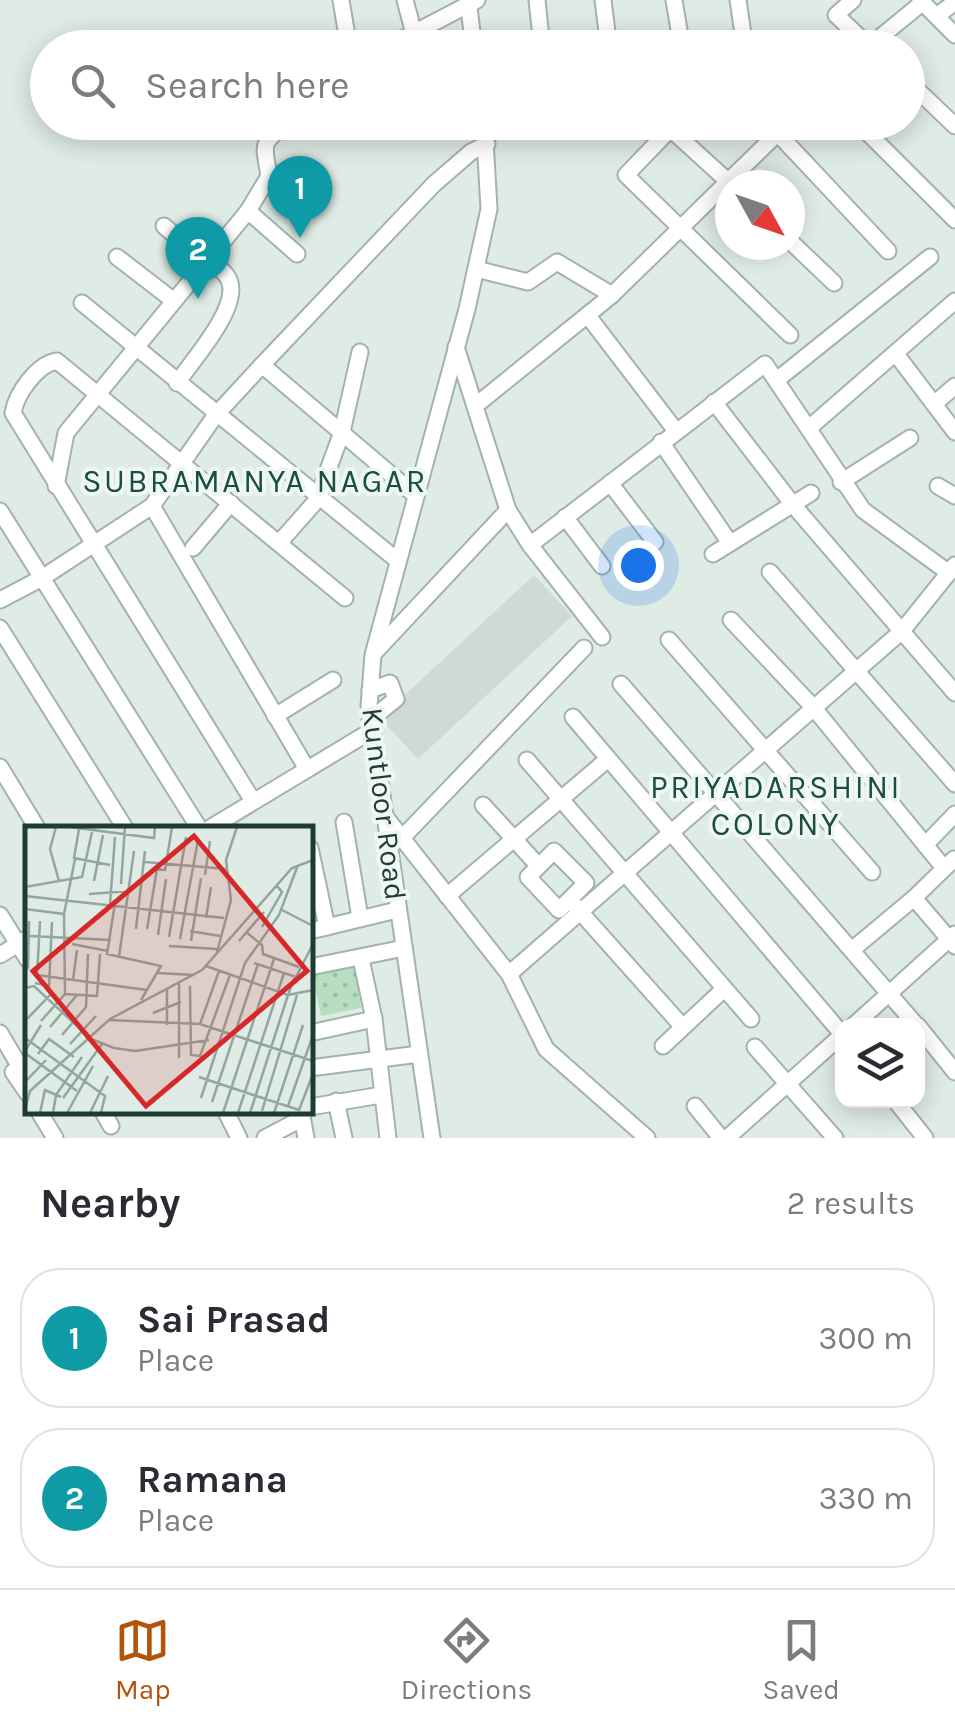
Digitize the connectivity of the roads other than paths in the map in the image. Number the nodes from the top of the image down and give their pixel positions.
1 (341, 0) edge
2 (406, 0) edge
3 (468, 0) edge
4 (477, 0) edge
5 (537, 0) edge
6 (603, 0) edge
7 (674, 0) edge
8 (738, 0) edge
9 (853, 0) edge
10 (921, 1) edge
11 (955, 2) edge
12 (938, 15) junction
13 (345, 30) edge
14 (413, 30) joint
15 (472, 30) edge
16 (540, 30) edge
17 (607, 30) edge
18 (679, 30) edge
19 (744, 30) edge
20 (852, 30) edge
21 (889, 30) edge
22 (955, 35) edge
23 (925, 98) edge
24 (955, 126) edge
25 (266, 140) edge
26 (486, 140) edge
27 (657, 140) edge
28 (686, 140) edge
29 (768, 140) edge
30 (791, 140) edge
31 (874, 140) edge
32 (487, 144) junction
33 (717, 170) edge
34 (743, 170) edge
35 (715, 199) edge
36 (248, 211) junction
37 (955, 220) edge
38 (164, 226) dead end
39 (681, 230) junction
40 (888, 251) dead end
41 (297, 254) dead end
42 (805, 255) edge
43 (117, 256) dead end
44 (930, 257) dead end
45 (207, 261) junction
46 (476, 269) junction
47 (834, 283) dead end
48 (612, 295) junction
49 (955, 300) edge
50 (174, 301) junction
51 (82, 302) dead end
52 (588, 316) junction
53 (790, 335) dead end
54 (456, 347) junction
55 (136, 349) junction
56 (360, 352) dead end
57 (896, 354) junction
58 (262, 365) junction
59 (778, 379) junction
60 (177, 382) junction
61 (955, 386) edge
62 (96, 395) junction
63 (714, 402) junction
64 (934, 404) junction
65 (476, 406) junction
66 (216, 416) junction
67 (809, 428) junction
68 (676, 430) junction
69 (342, 432) junction
70 (955, 432) edge
71 (910, 438) dead end
72 (660, 442) junction
73 (182, 463) junction
74 (610, 482) junction
75 (841, 482) junction
76 (56, 486) junction
77 (938, 486) dead end
78 (811, 493) dead end
79 (415, 496) junction
80 (955, 496) edge
81 (317, 500) junction
82 (231, 503) junction
83 (152, 506) junction
84 (794, 506) junction
85 (508, 510) junction
86 (0, 511) edge
87 (565, 518) junction
88 (279, 542) junction
89 (655, 542) dead end
90 (730, 543) junction
91 (94, 544) junction
92 (530, 545) junction
93 (194, 548) dead end
94 (713, 554) dead end
95 (398, 562) junction
96 (602, 566) dead end
97 (952, 569) edge
98 (770, 572) dead end
99 (42, 578) junction
100 (346, 598) dead end
101 (0, 600) edge
102 (731, 620) dead end
103 (0, 628) edge
104 (902, 630) junction
105 (602, 637) dead end
106 (669, 640) dead end
107 (584, 648) dead end
108 (372, 655) junction
109 (854, 671) junction
110 (334, 680) dead end
111 (621, 684) dead end
112 (952, 684) edge
113 (370, 690) junction
114 (813, 707) junction
115 (276, 716) junction
116 (573, 717) dead end
117 (370, 726) junction
118 (764, 749) junction
119 (608, 759) junction
120 (527, 760) dead end
121 (0, 767) edge
122 (307, 769) junction
123 (955, 784) edge
124 (717, 790) junction
125 (562, 799) junction
126 (253, 800) junction
127 (483, 805) dead end
128 (955, 814) edge
129 (385, 816) junction
130 (344, 822) dead end
131 (36, 826) edge
132 (124, 826) edge
133 (198, 826) edge
134 (213, 826) edge
135 (670, 832) junction
136 (401, 838) junction
137 (515, 840) junction
138 (924, 845) junction
139 (534, 862) dead end
140 (949, 864) edge
141 (626, 870) junction
142 (872, 872) dead end
143 (314, 894) edge
144 (447, 896) junction
145 (914, 898) junction
146 (575, 906) junction
147 (396, 910) junction
148 (0, 916) edge
149 (360, 918) junction
150 (327, 927) junction
151 (312, 931) edge
152 (953, 940) edge
153 (23, 941) edge
154 (404, 948) junction
155 (853, 949) junction
156 (0, 955) edge
157 (361, 960) junction
158 (312, 967) edge
159 (508, 974) junction
160 (724, 988) junction
161 (890, 992) junction
162 (862, 1018) edge
163 (911, 1018) edge
164 (752, 1019) dead end
165 (374, 1020) junction
166 (682, 1026) junction
167 (835, 1026) edge
168 (0, 1033) edge
169 (312, 1033) edge
170 (925, 1036) edge
171 (835, 1040) edge
172 (662, 1046) dead end
173 (755, 1047) dead end
174 (419, 1054) junction
175 (376, 1062) junction
176 (312, 1068) edge
177 (15, 1070) edge
178 (955, 1072) edge
179 (788, 1084) junction
180 (381, 1095) junction
181 (336, 1102) junction
182 (695, 1106) dead end
183 (901, 1108) edge
184 (312, 1110) edge
185 (43, 1113) edge
186 (302, 1113) edge
187 (304, 1113) edge
188 (237, 1133) edge
189 (55, 1138) edge
190 (216, 1138) edge
191 (265, 1138) edge
192 (306, 1138) edge
193 (344, 1138) edge
194 (388, 1138) edge
195 (432, 1138) edge
196 (647, 1138) edge
197 (724, 1138) edge
198 (835, 1138) edge
199 (924, 1138) edge

1 - 13 street
2 - 14 street
3 - 4 street
3 - 14 street
3 - 15 street
5 - 16 street
6 - 17 street
7 - 18 street
8 - 19 street
9 - 20 street
10 - 12 street
10 - 21 street
11 - 12 street
12 - 22 street
23 - 24 street
25 - 36 street
26 - 32 street, Kuntloor Road
27 - 39 street
28 - 33 street
29 - 34 street
30 - 40 street
31 - 37 street
32 - 46 street, Kuntloor Road
32 - 58 street
35 - 39 street
36 - 41 street
36 - 45 street
38 - 45 street
39 - 48 street
39 - 53 street
42 - 47 street
43 - 50 street
44 - 59 street
45 - 50 street
45 - 60 street
46 - 48 street
46 - 54 street, Kuntloor Road
48 - 52 street
49 - 57 street
50 - 55 street
51 - 55 street
52 - 65 street
52 - 68 street
54 - 65 street
54 - 79 street, Kuntloor Road
55 - 60 street
55 - 62 street
56 - 69 street
57 - 64 street
57 - 67 street
58 - 66 street
58 - 69 street
59 - 63 street
59 - 67 street
60 - 66 street
61 - 64 street
62 - 73 street
62 - 76 street
62 - 76 street
63 - 68 street
63 - 84 street
64 - 70 street
65 - 85 street
66 - 73 street
66 - 81 street
67 - 75 street
68 - 72 street
69 - 79 street
69 - 81 street
71 - 75 street
72 - 74 street
72 - 90 street
73 - 82 street
73 - 83 street
74 - 87 street
74 - 89 street
75 - 97 street
76 - 91 street
77 - 80 street
78 - 84 street
79 - 95 street, Kuntloor Road
81 - 88 street
81 - 95 street
82 - 88 street
82 - 93 street
83 - 91 street
83 - 115 street
84 - 90 street
84 - 104 street
85 - 92 street
85 - 108 street
86 - 99 street
87 - 92 street
87 - 96 street
88 - 100 street
90 - 94 street
91 - 99 street
91 - 126 street
92 - 105 street
95 - 108 street, Kuntloor Road
97 - 104 street
98 - 109 street
99 - 101 street
99 - 133 street
102 - 114 street
103 - 132 street
104 - 109 street
104 - 112 street
106 - 118 street
107 - 136 street
108 - 113 street, Kuntloor Road
109 - 114 street
109 - 123 street
110 - 115 street
111 - 124 street
113 - 117 street, Kuntloor Road
113 - 117 street
114 - 118 street
114 - 138 street
115 - 122 street
116 - 119 street
117 - 122 street
117 - 129 street, Kuntloor Road
118 - 124 street
118 - 142 street
119 - 125 street
119 - 135 street
120 - 125 street
121 - 131 street
122 - 126 street
124 - 135 street
124 - 155 street
125 - 137 street
125 - 141 street
126 - 134 street
127 - 137 street
128 - 138 street
129 - 136 street
129 - 147 street, Kuntloor Road
130 - 149 street
135 - 141 street
135 - 167 street
136 - 144 street
137 - 139 street
137 - 144 street
138 - 140 street
140 - 145 street
141 - 146 street
141 - 160 street
143 - 150 street
144 - 159 street
145 - 152 street
145 - 155 street
146 - 159 street
146 - 166 street
147 - 149 street
147 - 154 street, Kuntloor Road
148 - 153 street
149 - 150 street
150 - 151 street
152 - 161 street
153 - 156 street
154 - 157 street
154 - 174 street, Kuntloor Road
155 - 161 street
157 - 158 street
157 - 165 street
159 - 196 street
160 - 164 street
160 - 166 street
161 - 162 street
161 - 163 street
165 - 169 street
165 - 175 street
166 - 172 street
168 - 177 street
170 - 178 street
171 - 179 street
173 - 179 street
174 - 175 street
174 - 195 street, Kuntloor Road
175 - 176 street
175 - 180 street
179 - 197 street
179 - 198 street
180 - 181 street
180 - 194 street
181 - 184 street
181 - 193 street
182 - 197 street
183 - 199 street
185 - 189 street
186 - 191 street
187 - 192 street
188 - 190 street

